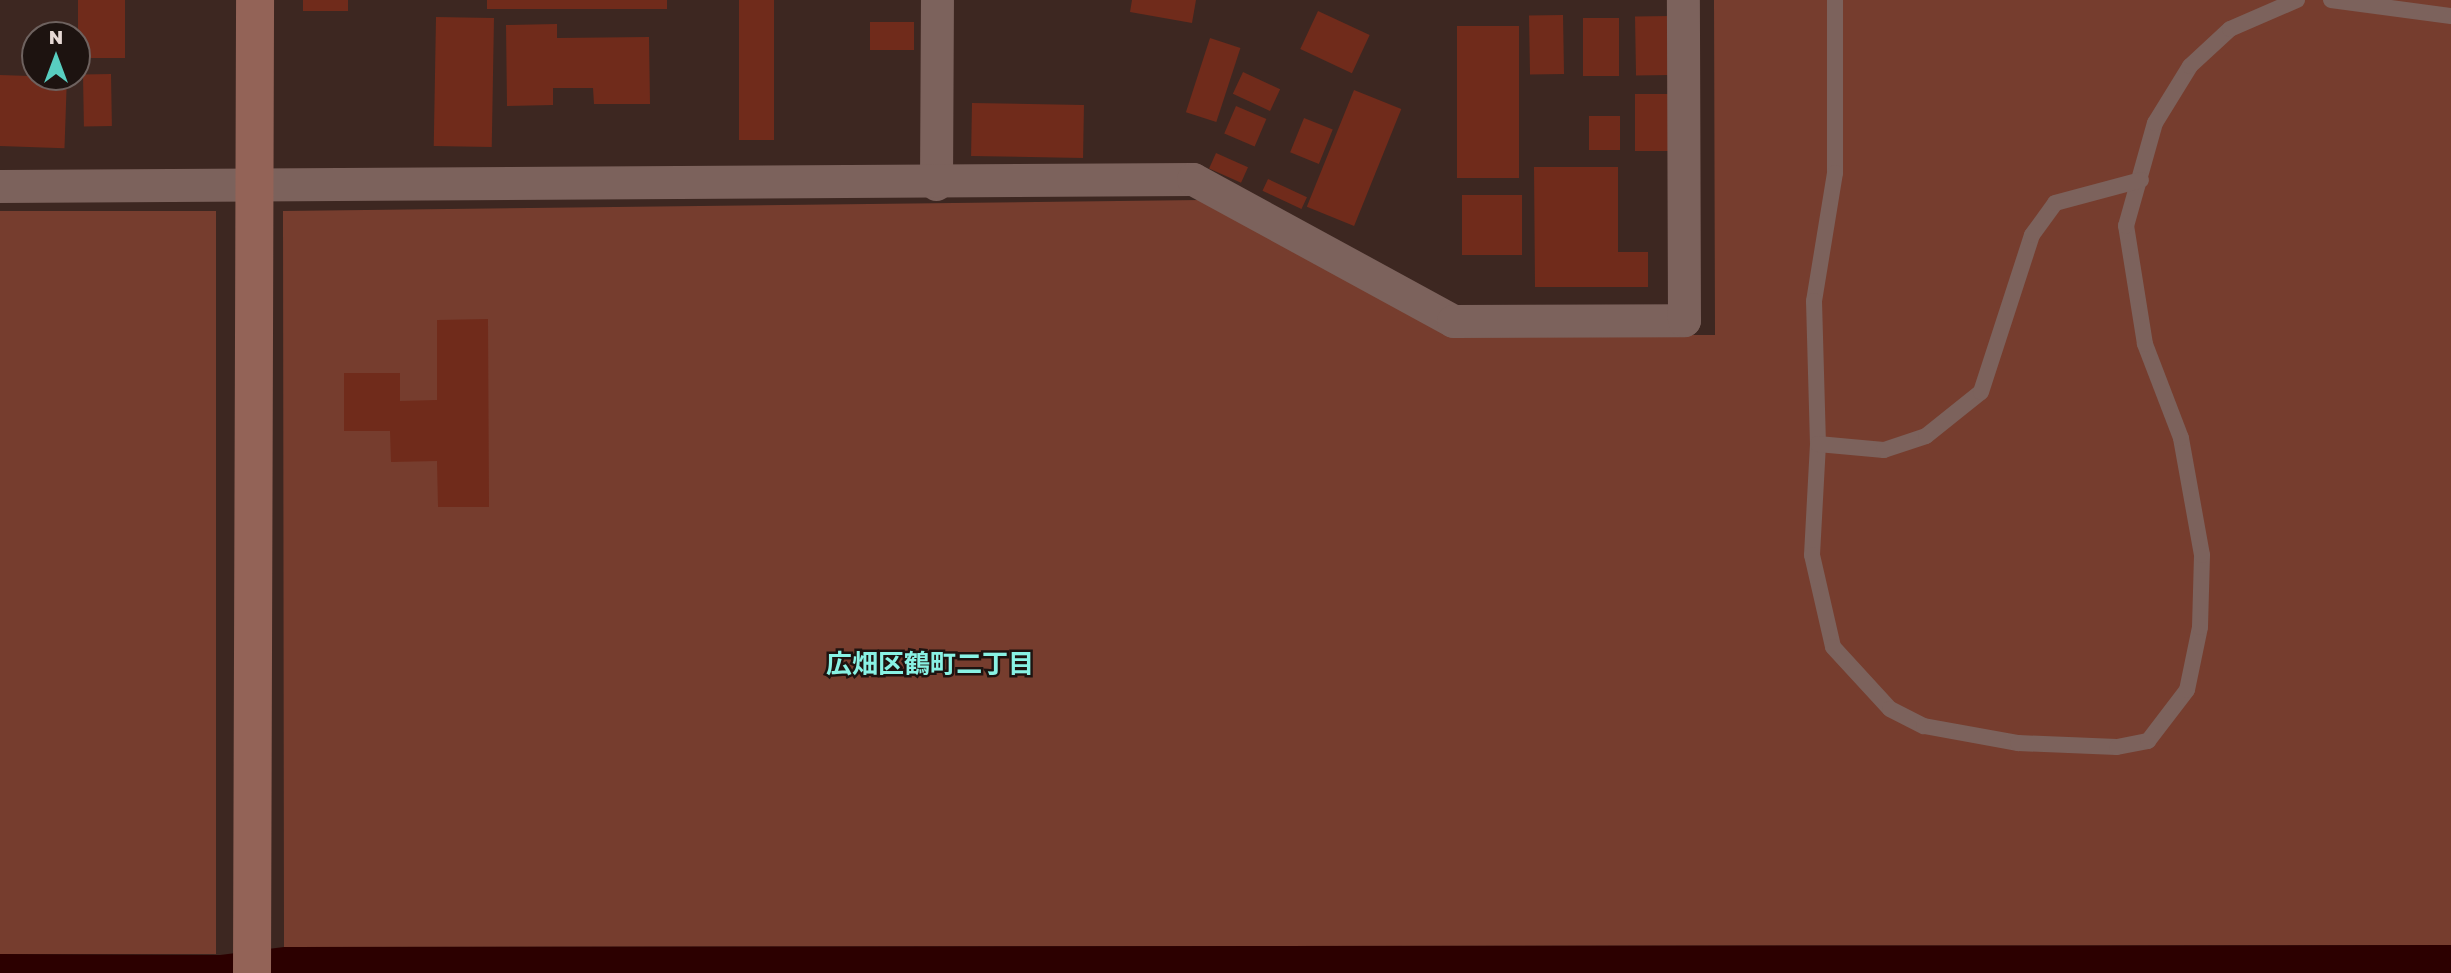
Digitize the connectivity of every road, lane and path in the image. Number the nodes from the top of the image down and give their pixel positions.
1 (255, 0) edge
2 (937, 0) edge
3 (1683, 0) edge
4 (1835, 0) edge
5 (2297, 0) edge
6 (2331, 0) edge
7 (2451, 16) edge
8 (2141, 180) junction
9 (936, 184) junction
10 (0, 186) edge
11 (254, 186) junction
12 (1818, 444) junction
13 (252, 973) edge

1 - 11 street
2 - 9 street
3 - 9 street
4 - 12 lane
5 - 8 lane
6 - 7 lane
8 - 12 lane
8 - 12 lane
9 - 11 street
10 - 11 street
11 - 13 street

